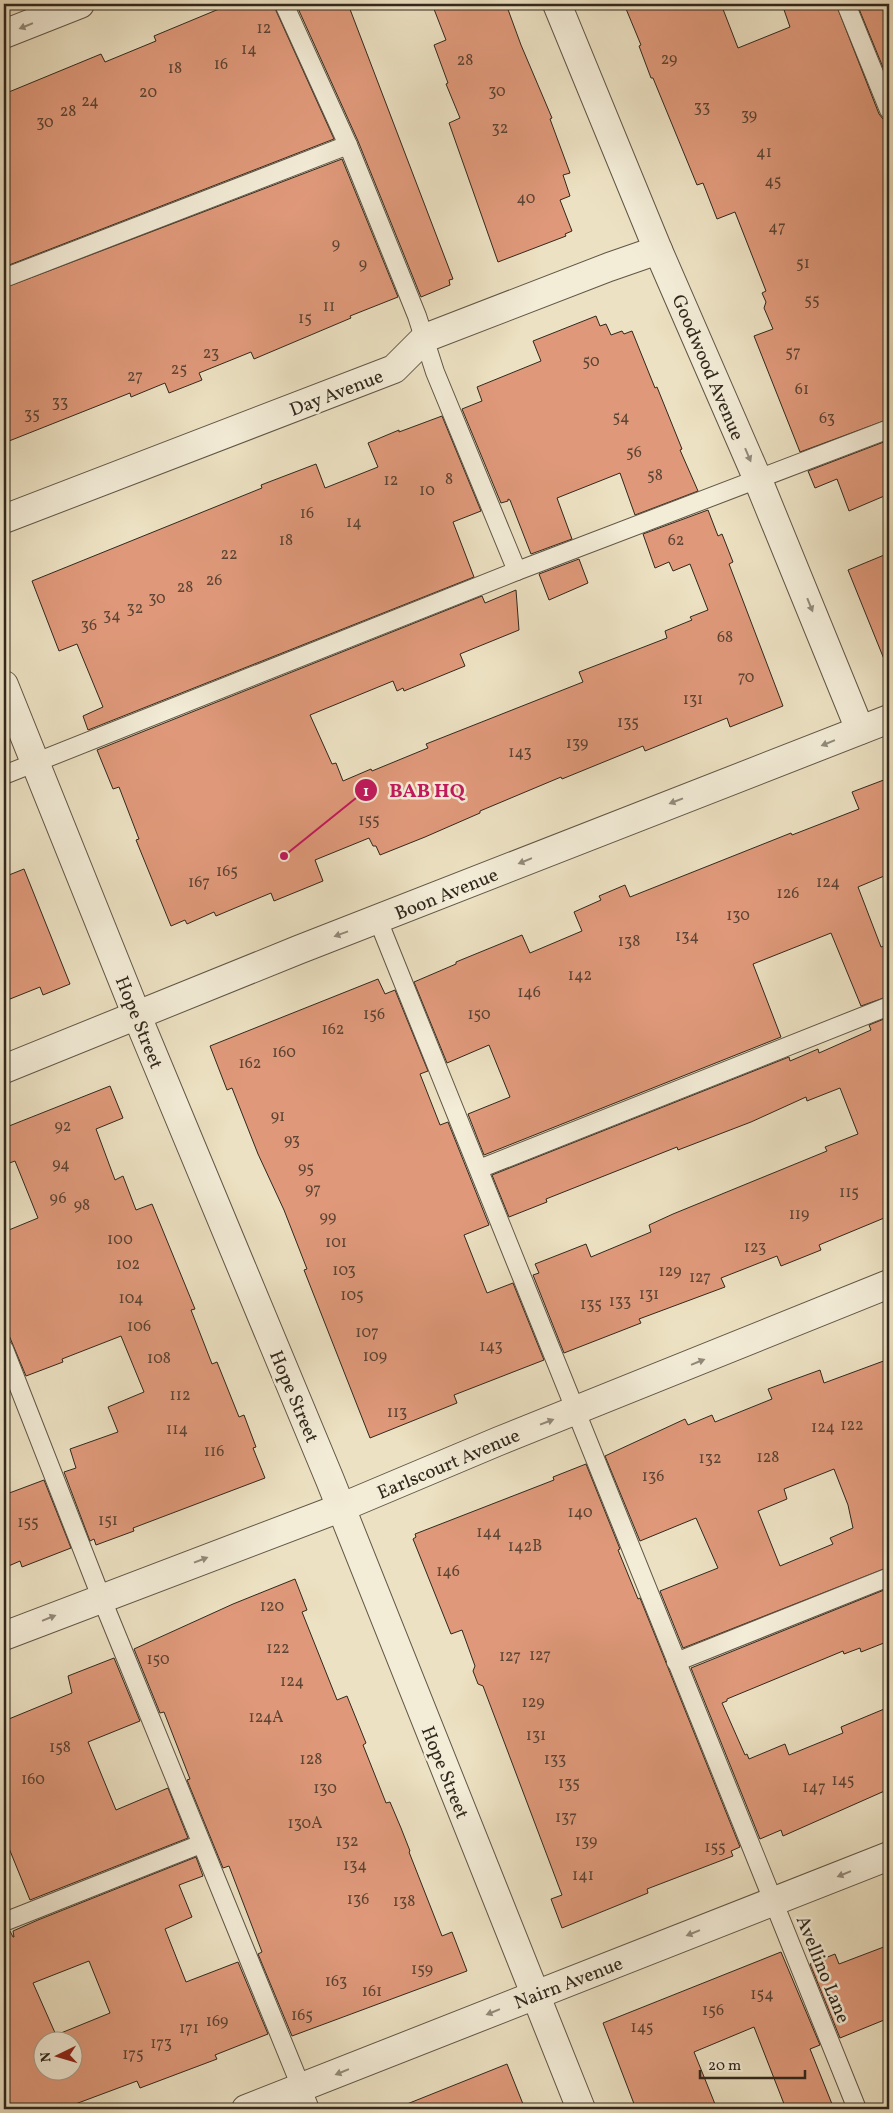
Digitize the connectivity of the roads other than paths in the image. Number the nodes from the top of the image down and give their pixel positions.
1 (80, 4) edge
2 (284, 4) edge
3 (557, 4) edge
4 (846, 4) edge
5 (4, 34) edge
6 (889, 110) edge
7 (348, 145) junction
8 (658, 250) junction
9 (4, 278) edge
10 (425, 338) junction
11 (889, 428) edge
12 (758, 480) junction
13 (4, 519) edge
14 (517, 571) junction
15 (4, 685) edge
16 (889, 719) edge
17 (860, 730) junction
18 (36, 762) junction
19 (4, 775) edge
20 (378, 920) junction
21 (889, 1006) edge
22 (136, 1016) junction
23 (4, 1069) edge
24 (479, 1169) junction
25 (889, 1284) edge
26 (4, 1352) edge
27 (576, 1411) junction
28 (340, 1508) junction
29 (889, 1577) edge
30 (101, 1598) junction
31 (4, 1636) edge
32 (676, 1662) junction
33 (201, 1844) junction
34 (889, 1856) edge
35 (774, 1901) junction
36 (4, 1922) edge
37 (535, 1995) junction
38 (306, 2099) edge
39 (246, 2109) edge
40 (581, 2109) edge
41 (857, 2109) edge

1 -> 5 street
2 - 7 lane
3 - 8 street, Goodwood Avenue
4 - 6 lane
7 - 9 lane
7 - 10 lane
8 - 10 street, Day Avenue
8 -> 12 street, Goodwood Avenue
10 - 13 street, Day Avenue
10 - 14 lane
11 - 12 lane
12 - 14 lane
12 -> 17 street, Goodwood Avenue
14 - 18 lane
15 - 18 street, Hope Street
16 - 17 street, Boon Avenue
17 -> 20 street, Boon Avenue
18 - 19 lane
18 - 22 street, Hope Street
20 -> 22 street, Boon Avenue
20 - 24 lane, Avellino Lane
21 - 24 lane
22 - 23 street, Boon Avenue
22 - 28 street, Hope Street
24 - 27 lane, Avellino Lane
27 -> 25 street, Earlscourt Avenue
26 - 30 lane
28 -> 27 street, Earlscourt Avenue
27 - 32 lane, Avellino Lane
30 -> 28 street, Earlscourt Avenue
28 - 37 street, Hope Street
29 - 32 lane
31 -> 30 street, Earlscourt Avenue
30 - 33 lane
32 - 35 lane, Avellino Lane
33 - 36 lane
33 - 38 lane
34 -> 35 street, Nairn Avenue
35 -> 37 street, Nairn Avenue
35 - 41 lane, Avellino Lane
37 -> 38 street, Nairn Avenue
37 - 40 street, Hope Street
38 - 39 street, Nairn Avenue

